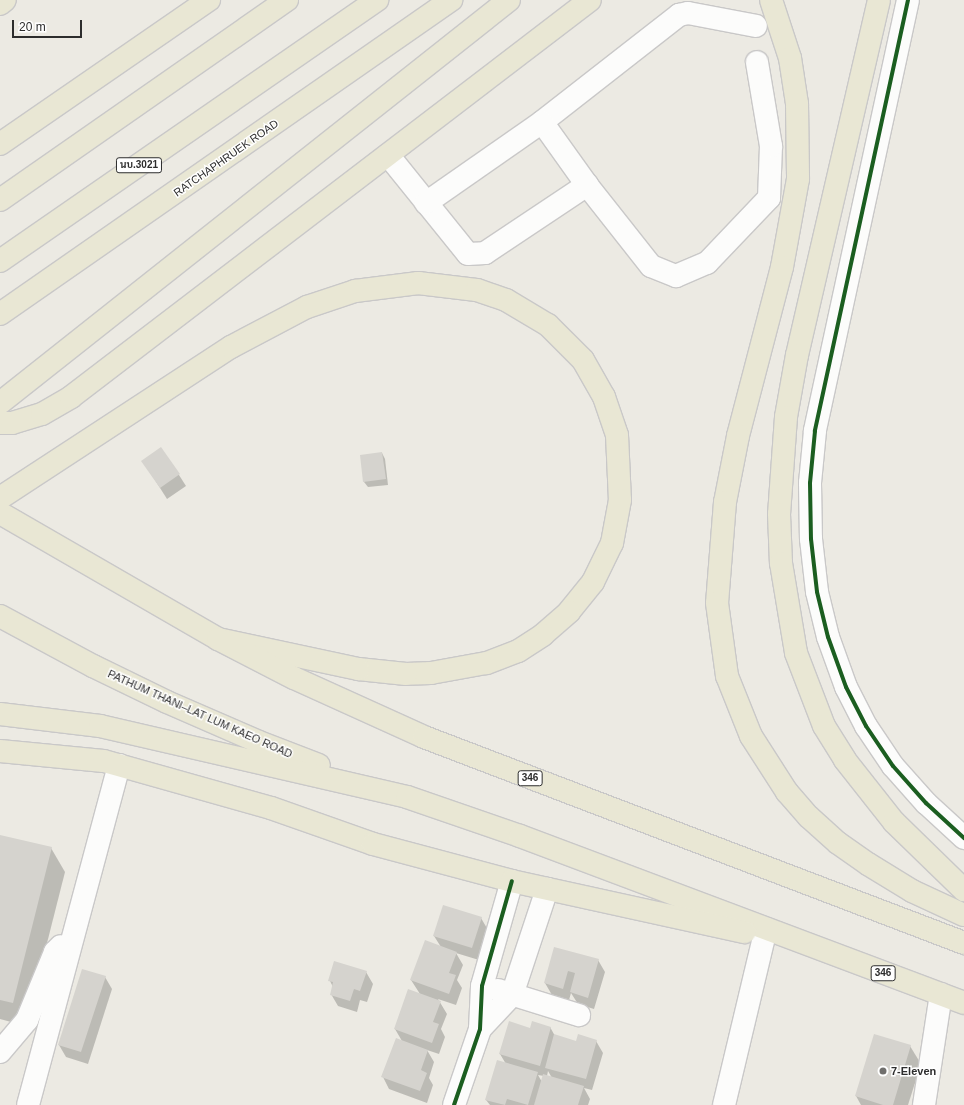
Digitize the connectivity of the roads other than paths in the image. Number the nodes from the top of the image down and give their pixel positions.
1 (5, 0) edge
2 (209, 0) edge
3 (287, 0) edge
4 (377, 0) edge
5 (451, 0) edge
6 (509, 0) edge
7 (590, 0) edge
8 (771, 0) edge
9 (879, 0) edge
10 (908, 0) edge
11 (0, 4) edge
12 (756, 26) dead end
13 (757, 62) dead end
14 (542, 122) junction
15 (0, 144) edge
16 (388, 155) junction
17 (587, 185) junction
18 (0, 200) edge
19 (426, 203) junction
20 (0, 261) edge
21 (0, 314) edge
22 (0, 402) edge
23 (0, 423) edge
24 (0, 498) edge
25 (0, 513) edge
26 (0, 616) edge
27 (218, 639) junction
28 (0, 714) edge
29 (0, 751) edge
30 (119, 765) junction
31 (407, 797) junction
32 (964, 838) edge
33 (512, 881) junction
34 (547, 889) junction
35 (964, 890) edge
36 (964, 915) edge
37 (765, 932) junction
38 (74, 934) junction
39 (964, 943) edge
40 (482, 986) junction
41 (941, 994) junction
42 (512, 995) junction
43 (964, 1003) edge
44 (579, 1015) dead end
45 (480, 1029) junction
46 (0, 1052) edge
47 (28, 1105) edge
48 (454, 1105) edge
49 (724, 1105) edge
50 (924, 1105) edge

1 - 11 main road
2 - 15 main road
3 - 18 main road
4 - 20 main road, นบ.3021
5 - 21 main road, RATCHAPHRUEK ROAD
6 - 22 main road
7 - 16 main road
8 - 36 main road
9 - 35 main road
10 - 32 street
12 - 14 street
13 - 17 street
14 - 17 street
14 - 19 street
16 - 19 street
16 - 23 main road
17 - 19 street
24 - 27 main road
25 - 27 main road
26 - 31 main road, PATHUM THANI–LAT LUM KAEO ROAD
27 - 39 main road, 346
28 - 31 main road
29 - 30 main road
30 - 33 main road
30 - 38 street
31 - 37 main road, 346
33 - 34 main road
33 - 40 street
34 - 37 main road
34 - 42 street
37 - 41 main road, 346
37 - 49 street
38 - 46 street
38 - 47 street
40 - 42 street
40 - 45 street
41 - 43 main road, 346
41 - 50 street
42 - 44 street
42 - 45 street
45 - 48 street

